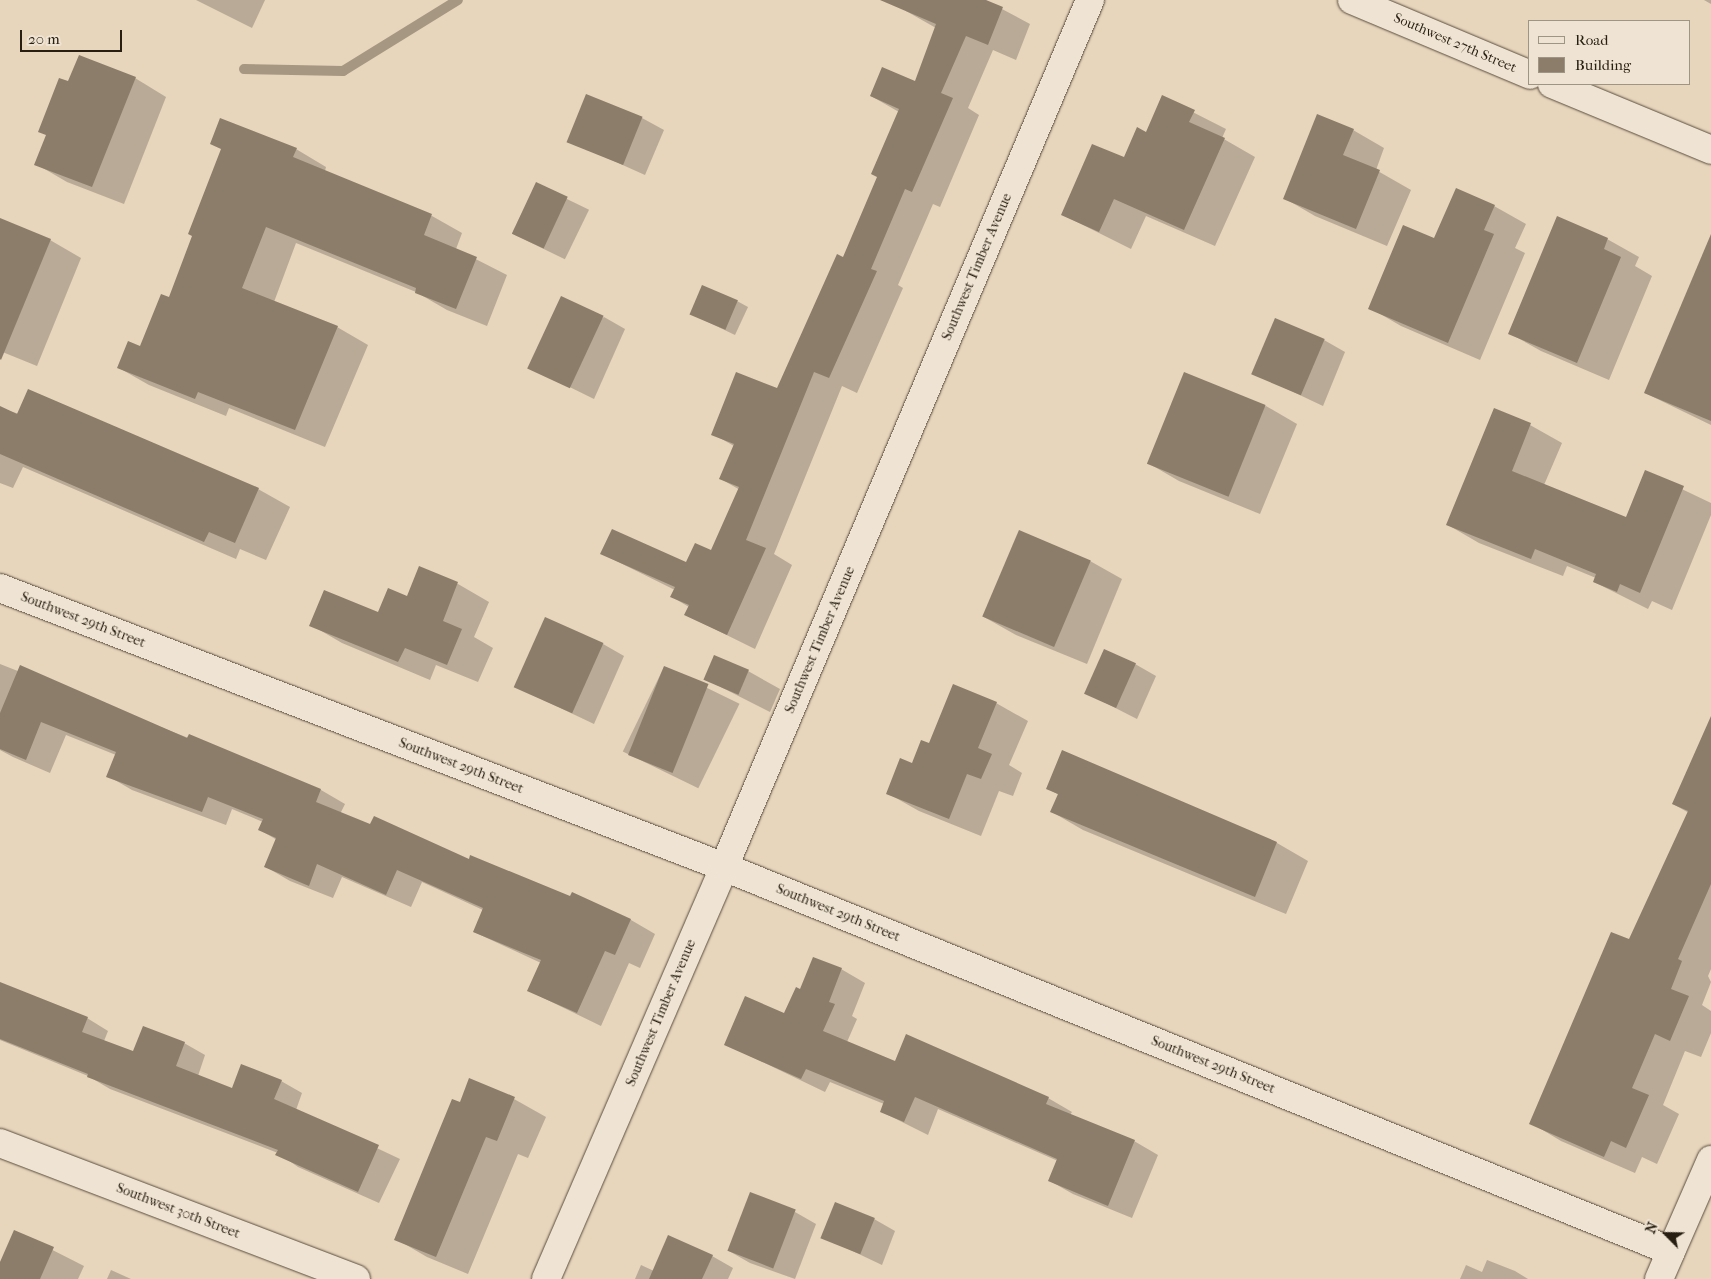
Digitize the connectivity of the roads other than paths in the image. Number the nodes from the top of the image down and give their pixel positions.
1 (1090, 0) edge
2 (1352, 0) edge
3 (1528, 73) edge
4 (1554, 85) edge
5 (1711, 150) edge
6 (0, 588) edge
7 (724, 867) junction
8 (0, 1143) edge
9 (1711, 1160) edge
10 (1671, 1251) junction
11 (356, 1279) edge
12 (546, 1279) edge
13 (1659, 1279) edge

1 - 7 street, Southwest Timber Avenue
2 - 3 street, Southwest 27th Street
4 - 5 street
6 - 7 street, Southwest 29th Street
7 - 10 street, Southwest 29th Street
7 - 12 street, Southwest Timber Avenue
8 - 11 street, Southwest 30th Street
9 - 10 street
10 - 13 street

